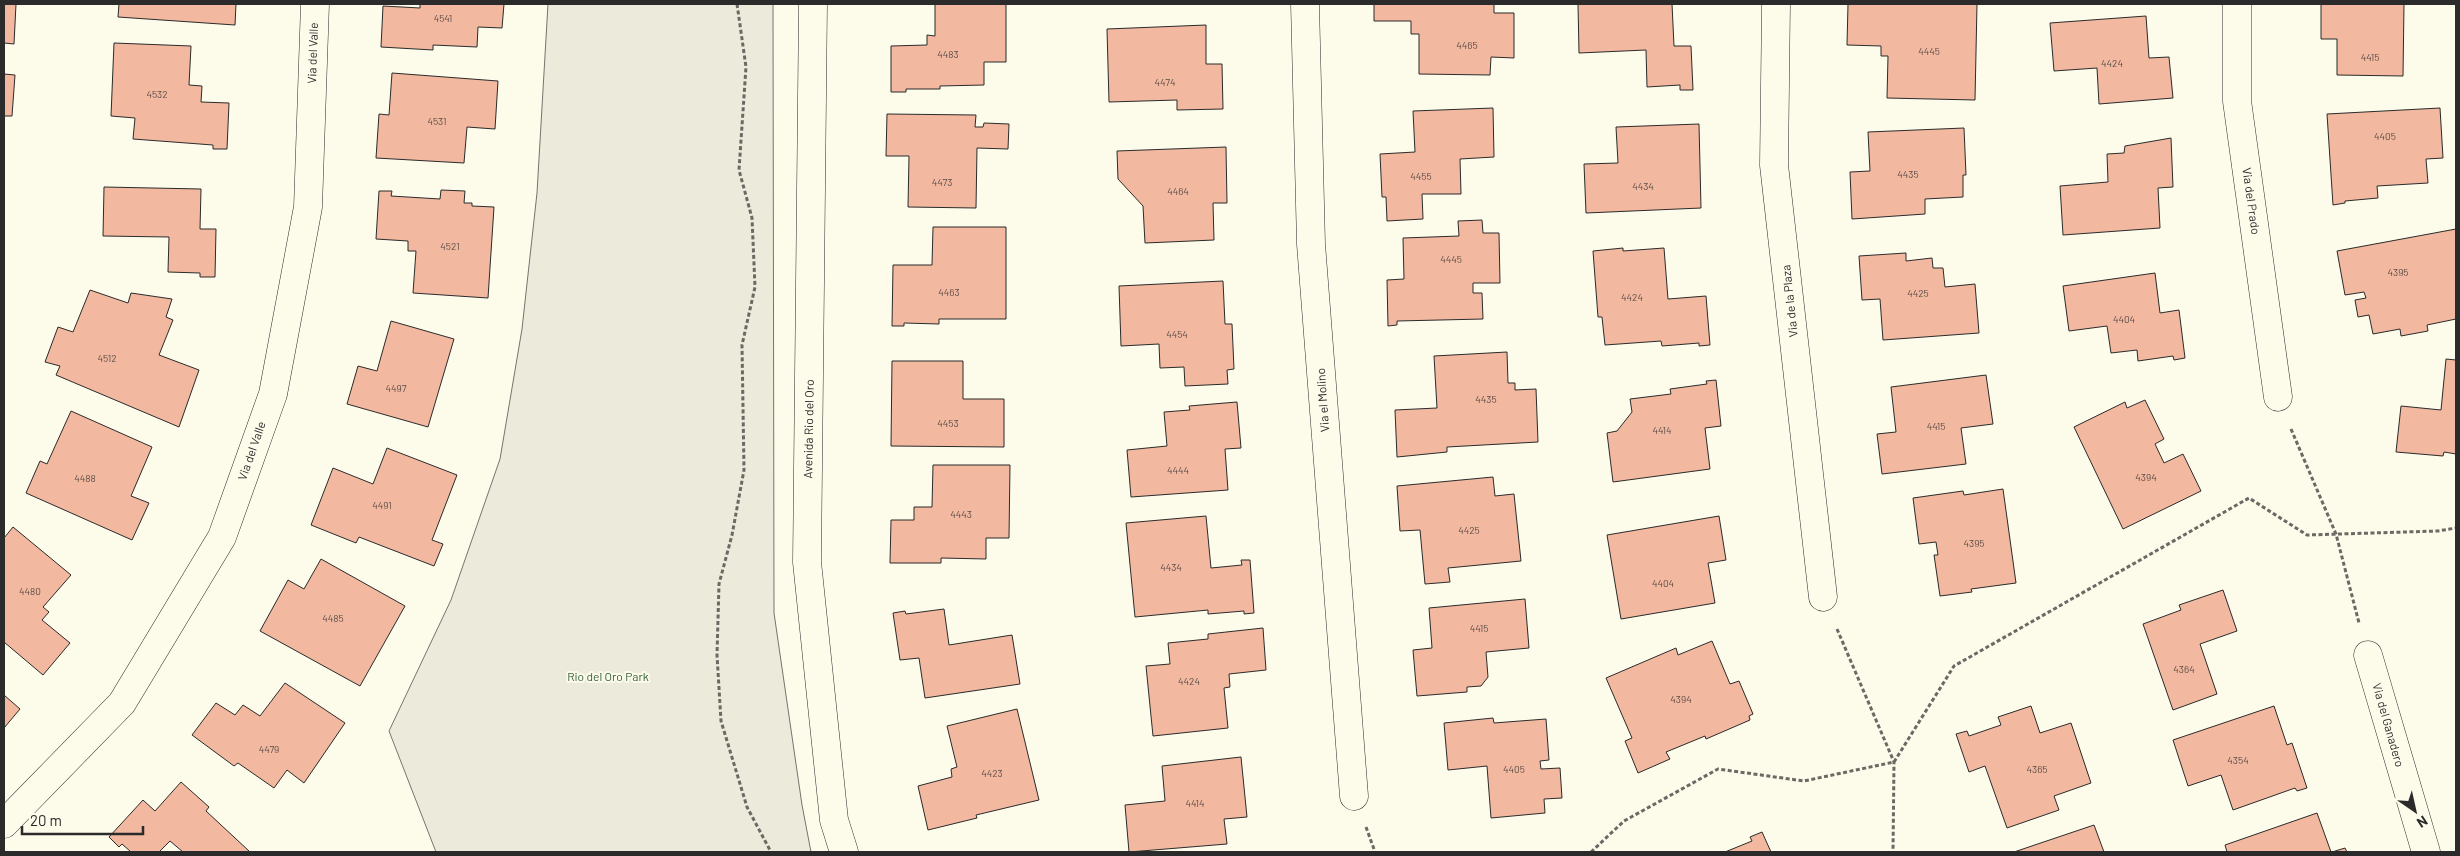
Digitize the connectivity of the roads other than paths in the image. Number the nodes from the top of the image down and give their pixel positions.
1 (315, 4) edge
2 (813, 4) edge
3 (1305, 4) edge
4 (1776, 4) edge
5 (2237, 4) edge
6 (2278, 397) road end
7 (1823, 597) road end
8 (2368, 655) road end
9 (1354, 796) dead end
10 (4, 824) edge
11 (844, 852) edge
12 (2426, 852) edge

1 - 10 street, Via del Valle
2 - 11 street, Avenida Rio del Oro
3 - 9 street, Via el Molino
4 - 7 street, Via de la Plaza
5 - 6 street, Via del Prado
8 - 12 street, Via del Ganadero

